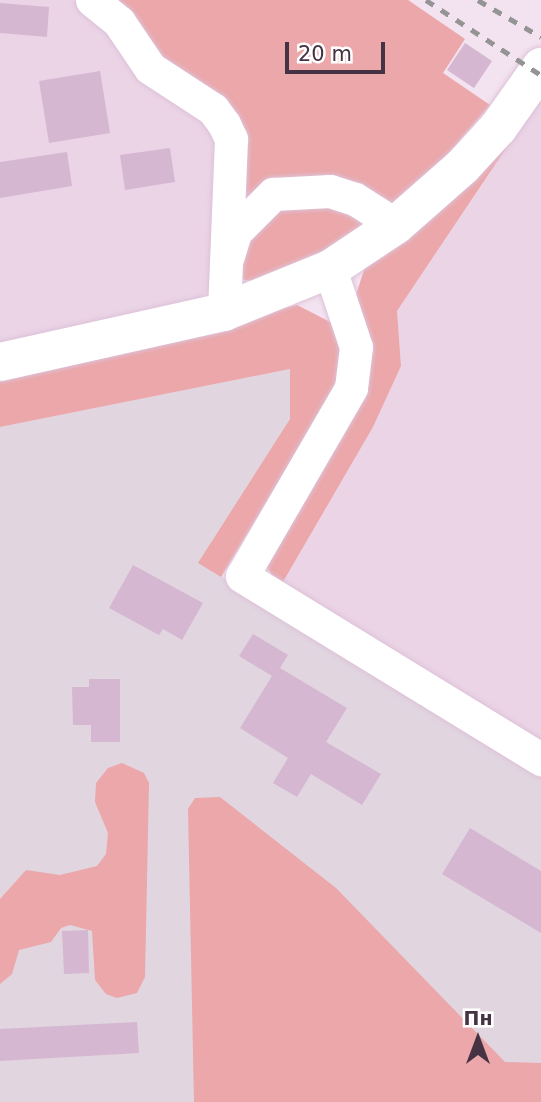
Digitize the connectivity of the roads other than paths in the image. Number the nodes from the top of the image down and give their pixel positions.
1 (92, 0) edge
2 (539, 70) edge
3 (396, 225) junction
4 (226, 262) junction
5 (330, 269) junction
6 (224, 312) junction
7 (0, 362) edge
8 (541, 760) edge

1 - 4 street
2 - 3 street
3 - 4 street
3 - 5 street
4 - 6 street
5 - 6 street
5 - 8 street
6 - 7 street

